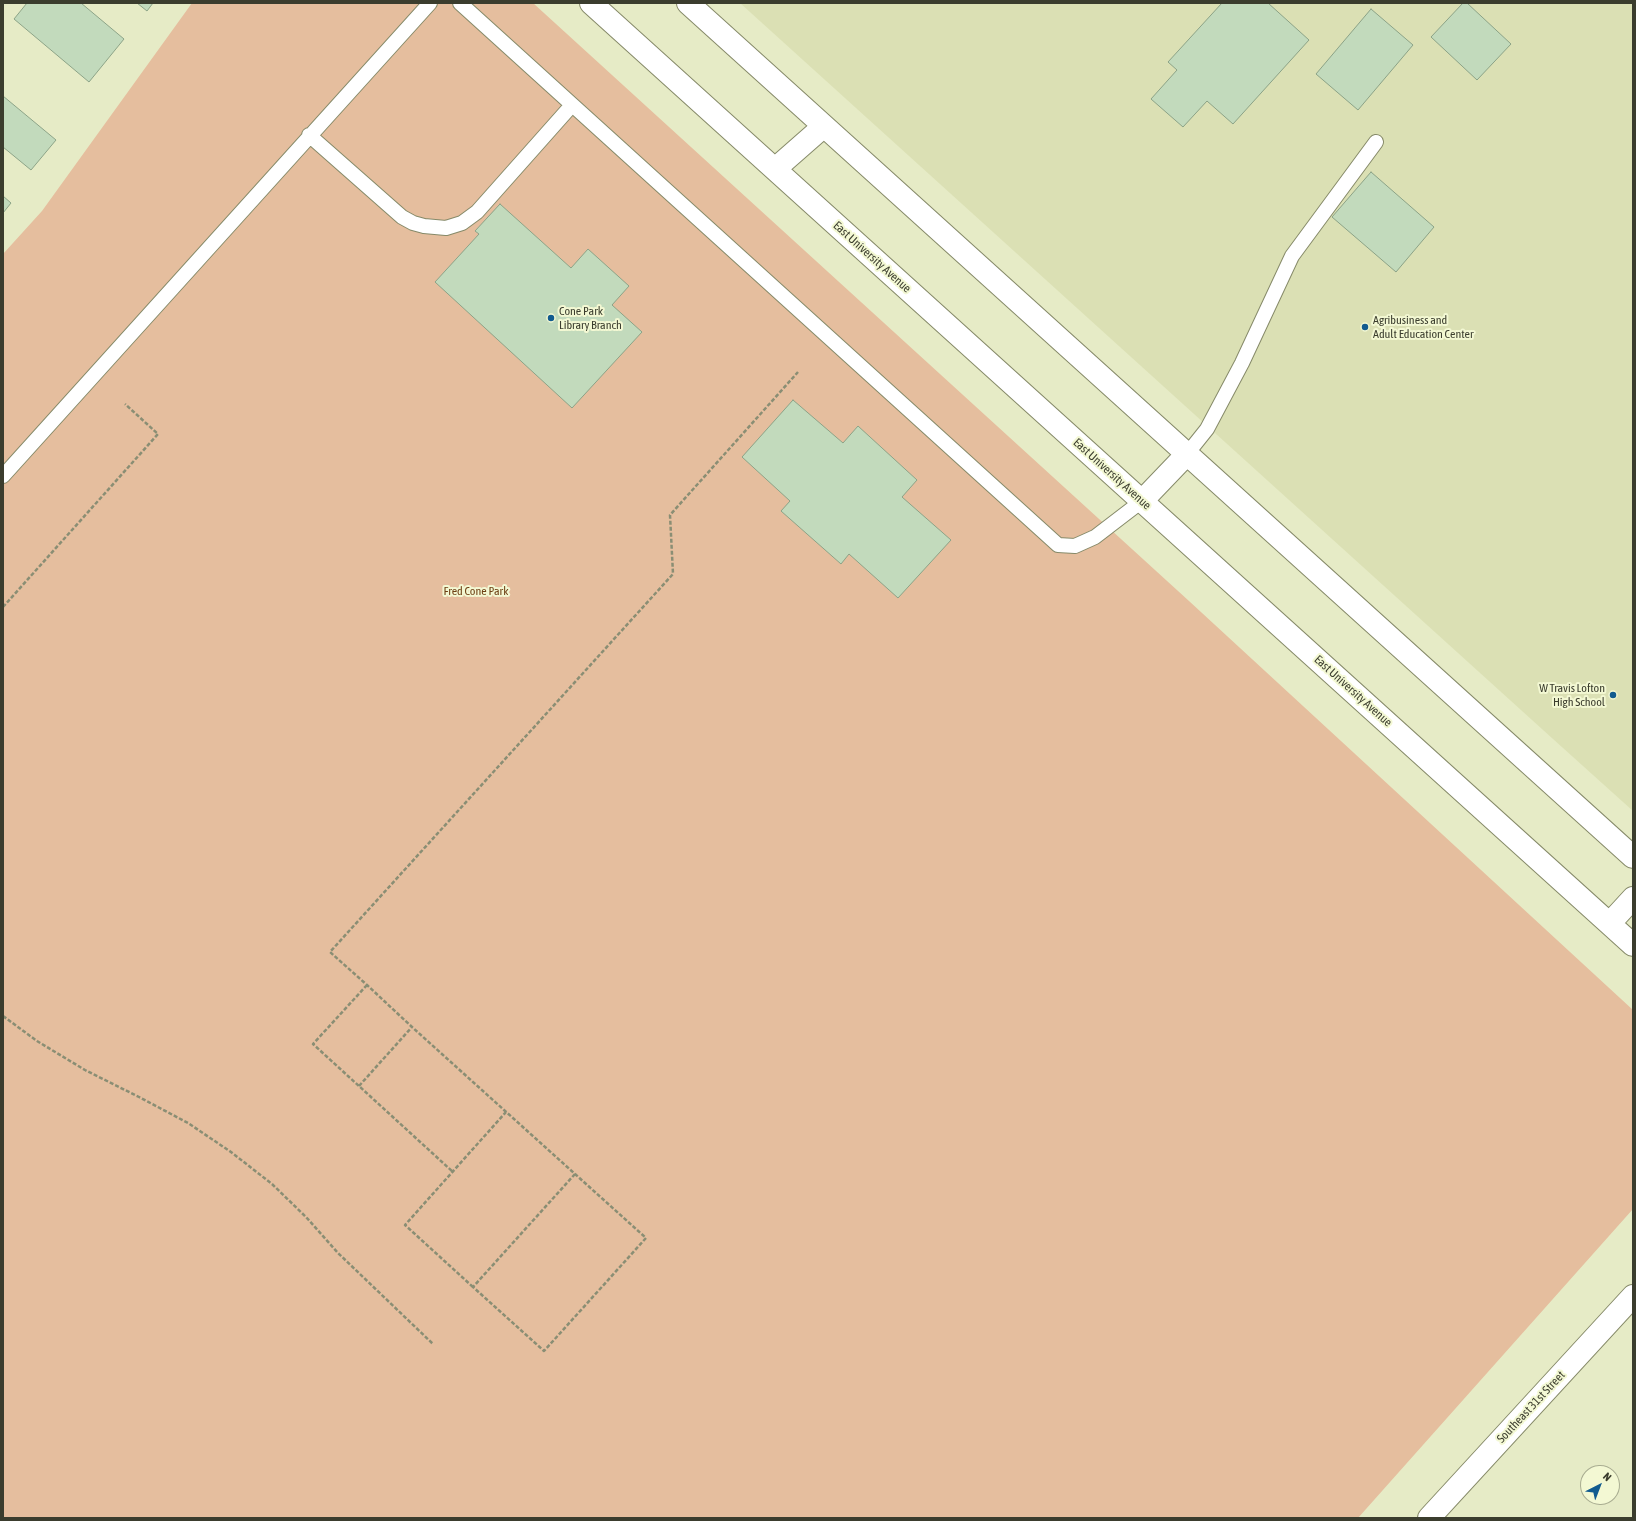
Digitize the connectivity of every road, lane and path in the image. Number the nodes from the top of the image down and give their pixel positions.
1 (430, 3) edge
2 (460, 3) edge
3 (591, 3) edge
4 (688, 3) edge
5 (572, 105) junction
6 (824, 126) junction
7 (309, 135) junction
8 (1376, 142) dead end
9 (774, 169) junction
10 (798, 372) dead end
11 (125, 404) dead end
12 (1188, 454) junction
13 (3, 476) edge
14 (1142, 501) junction
15 (3, 607) edge
16 (1633, 856) edge
17 (1633, 898) edge
18 (1610, 923) junction
19 (1633, 945) edge
20 (367, 985) junction
21 (3, 1016) edge
22 (412, 1027) junction
23 (359, 1086) junction
24 (506, 1112) junction
25 (453, 1172) junction
26 (575, 1174) junction
27 (473, 1287) junction
28 (1633, 1296) edge
29 (433, 1344) dead end
30 (1429, 1518) edge

1 - 7 lane
2 - 5 lane
3 - 9 main road, East University Avenue
4 - 6 main road
5 - 7 lane
5 - 14 lane
6 - 9 main road
6 - 12 main road
7 - 13 lane
8 - 12 lane
9 - 14 main road, East University Avenue
10 - 20 path
11 - 15 path
12 - 14 main road
12 - 16 main road
14 - 18 main road, East University Avenue
17 - 18 main road
18 - 19 main road, East University Avenue
20 - 22 path
20 - 23 path
21 - 29 path
22 - 23 path
22 - 24 path
23 - 25 path
24 - 25 path
24 - 26 path
25 - 27 path
26 - 27 path
26 - 27 path
28 - 30 main road, Southeast 31st Street

